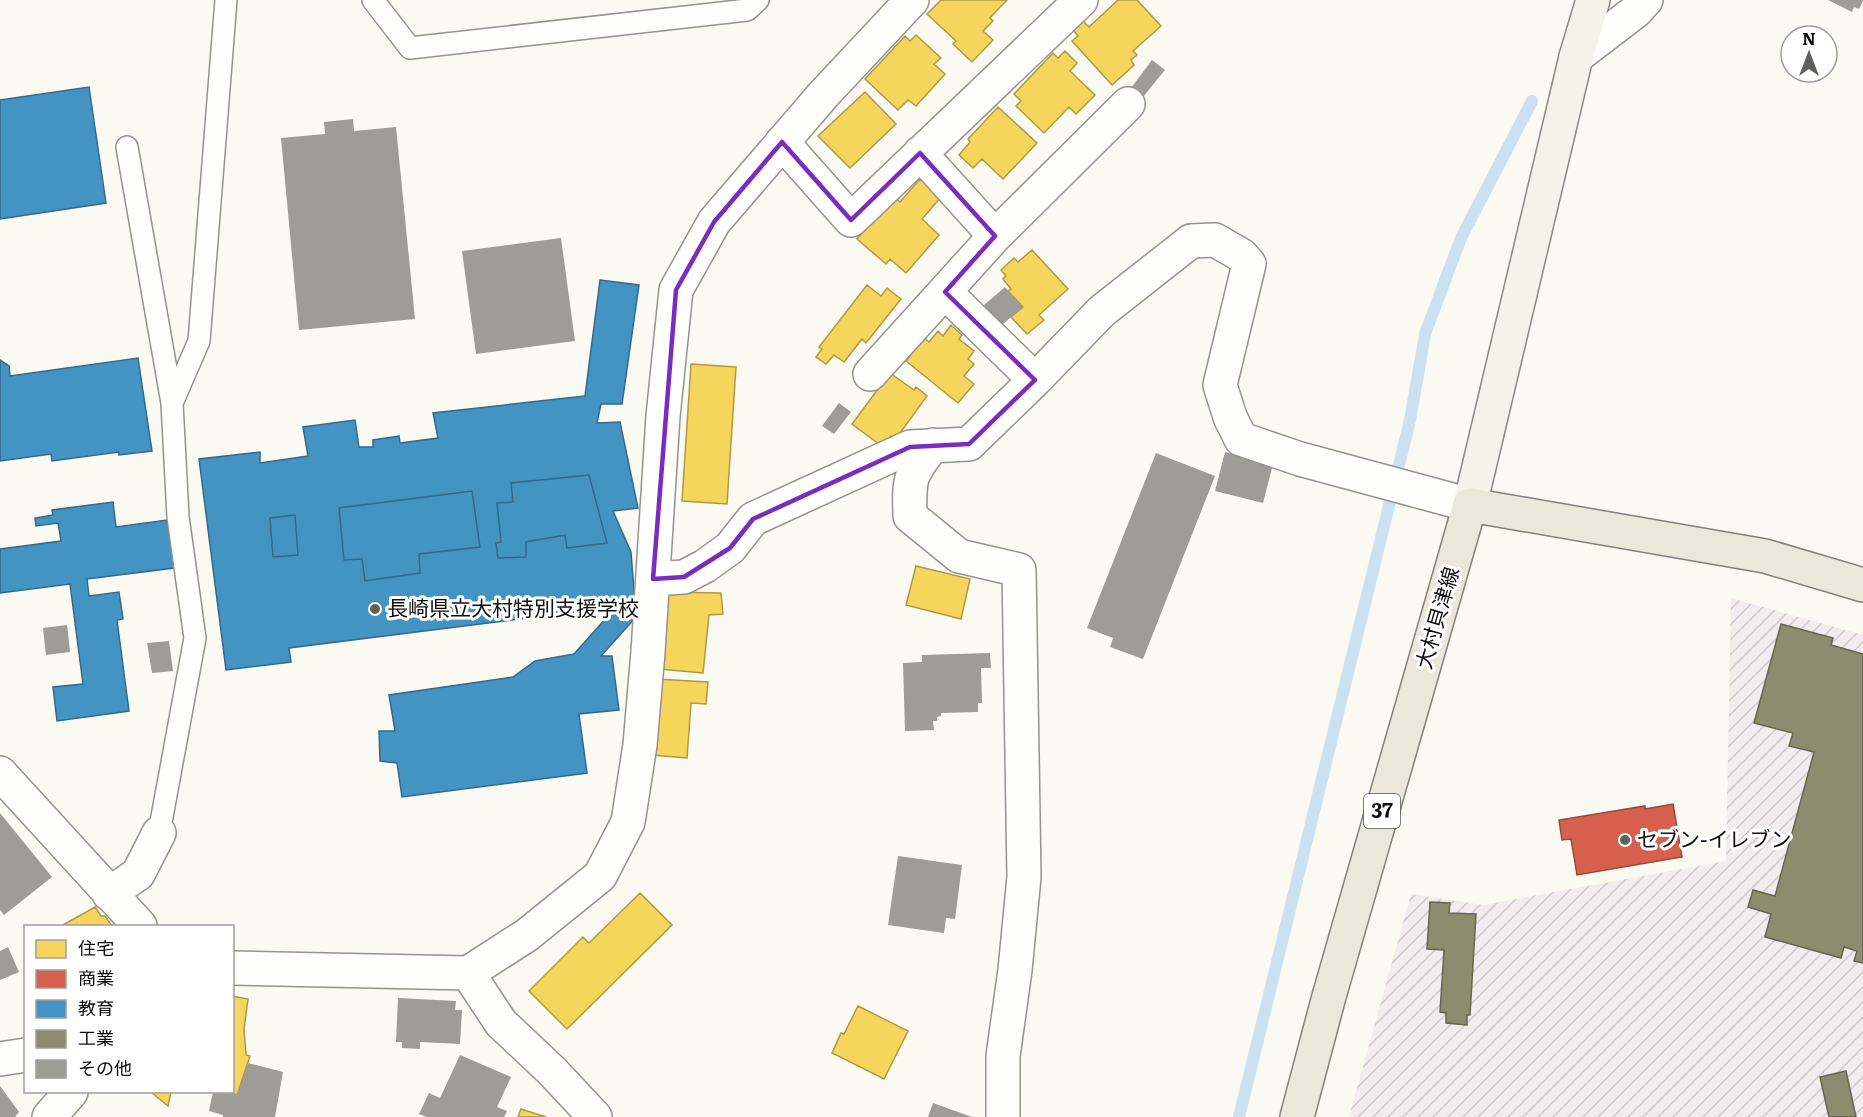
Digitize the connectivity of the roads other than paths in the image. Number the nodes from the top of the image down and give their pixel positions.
1 (226, 0) edge
2 (374, 0) edge
3 (758, 0) edge
4 (912, 0) edge
5 (1081, 0) edge
6 (1593, 0) edge
7 (1646, 0) edge
8 (1576, 57) junction
9 (1128, 104) dead end
10 (782, 142) junction
11 (127, 147) dead end
12 (920, 153) junction
13 (995, 236) junction
14 (945, 292) junction
15 (870, 374) dead end
16 (1035, 380) junction
17 (171, 403) junction
18 (933, 445) junction
19 (1470, 505) junction
20 (653, 579) junction
21 (1863, 585) edge
22 (0, 773) edge
23 (159, 833) joint
24 (109, 894) junction
25 (138, 925) edge
26 (234, 968) edge
27 (468, 973) junction
28 (24, 1055) edge
29 (0, 1059) edge
30 (70, 1093) edge
31 (49, 1117) edge
32 (595, 1117) edge
33 (1003, 1117) edge
34 (1297, 1117) edge

1 - 17 lane
2 - 3 lane
4 - 10 street
5 - 12 street
6 - 8 main road
7 - 8 street
8 - 19 main road
9 - 13 street
10 - 12 street
10 - 20 street
11 - 17 lane
12 - 13 street
13 - 14 street
14 - 15 street
14 - 16 street
16 - 18 street
16 - 19 street
17 - 23 lane
18 - 20 street
18 - 33 street
19 - 21 main road
19 - 34 main road, 大村貝津線 / 37
20 - 27 street
22 - 24 street
23 - 24 street
24 - 25 street
26 - 27 street
27 - 32 street
28 - 29 street
30 - 31 street

